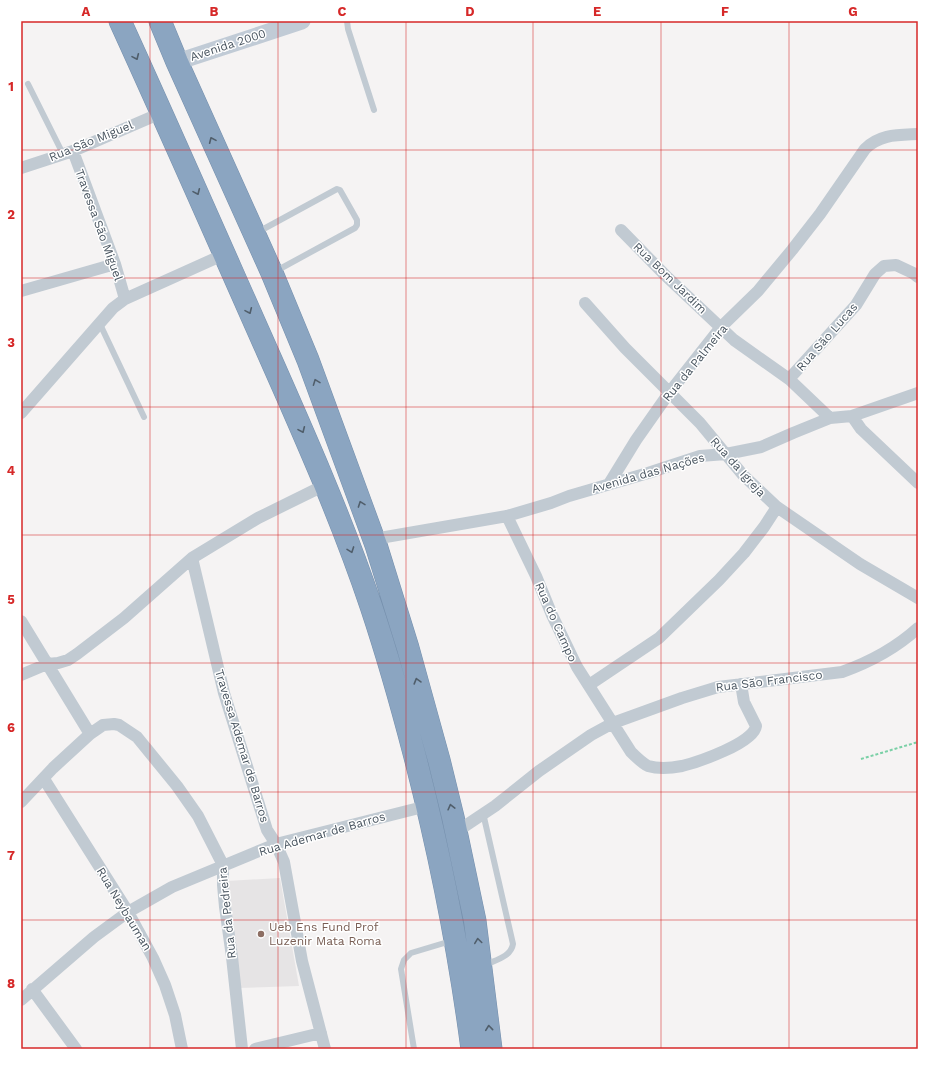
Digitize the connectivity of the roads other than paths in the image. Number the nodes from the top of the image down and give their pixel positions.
1 (120, 21) edge
2 (160, 21) edge
3 (302, 21) edge
4 (347, 21) edge
5 (177, 62) junction
6 (28, 84) dead end
7 (374, 110) dead end
8 (161, 113) junction
9 (918, 134) edge
10 (68, 153) junction
11 (21, 168) edge
12 (621, 230) dead end
13 (254, 233) junction
14 (225, 254) junction
15 (115, 264) junction
16 (272, 272) junction
17 (918, 277) edge
18 (21, 291) edge
19 (125, 299) junction
20 (585, 303) dead end
21 (99, 322) junction
22 (722, 327) junction
23 (789, 379) junction
24 (669, 393) junction
25 (918, 393) edge
26 (21, 413) edge
27 (852, 416) junction
28 (144, 418) dead end
29 (830, 418) junction
30 (726, 454) junction
31 (918, 483) edge
32 (609, 484) junction
33 (325, 485) junction
34 (777, 507) junction
35 (507, 516) junction
36 (374, 539) junction
37 (192, 558) junction
38 (918, 598) edge
39 (21, 622) edge
40 (918, 628) edge
41 (47, 664) junction
42 (21, 675) edge
43 (741, 684) junction
44 (589, 685) junction
45 (613, 723) junction
46 (90, 734) junction
47 (44, 779) junction
48 (21, 802) edge
49 (427, 806) junction
50 (483, 813) junction
51 (456, 832) junction
52 (276, 844) junction
53 (223, 865) junction
54 (128, 912) junction
55 (455, 940) junction
56 (481, 966) junction
57 (32, 989) junction
58 (21, 1000) edge
59 (321, 1033) junction
60 (76, 1049) edge
61 (182, 1049) edge
62 (242, 1049) edge
63 (254, 1049) edge
64 (325, 1049) edge
65 (414, 1049) edge
66 (472, 1049) edge
67 (492, 1049) edge

1 -> 8 highway
2 - 5 highway
3 - 5 street, Avenida 2000
4 - 7 lane
13 -> 5 highway
6 - 10 lane
8 - 10 street, Rua São Miguel
8 -> 14 highway
9 - 22 street, Rua da Palmeira
10 - 11 street, Rua São Miguel
10 - 15 street, Travessa São Miguel
12 - 22 street, Rua Bom Jardim
13 - 16 highway
13 - 16 lane
14 - 19 street
14 -> 33 highway
15 - 18 street
15 - 19 street, Travessa São Miguel
36 -> 16 highway
17 - 23 street, Rua São Lucas
19 - 21 street
20 - 24 street, Rua da Igreja
21 - 26 street
21 - 28 lane
22 - 23 street, Rua Bom Jardim
22 - 24 street, Rua da Palmeira
23 - 29 street, Rua Bom Jardim
24 - 30 street, Rua da Igreja
24 - 32 street, Rua da Palmeira
25 - 27 street, Avenida das Nações
27 - 29 street, Avenida das Nações
27 - 31 street
29 - 30 street, Avenida das Nações
30 - 32 street, Avenida das Nações
30 - 34 street, Rua da Igreja
32 - 35 street, Avenida das Nações
33 - 37 street
33 -> 49 highway
34 - 38 street, Rua da Igreja
34 - 44 street
35 - 36 street, Avenida das Nações
35 - 44 street, Rua do Campo
51 -> 36 highway
37 - 41 street
37 - 52 street, Travessa Ademar de Barros
39 - 41 street
40 - 43 street, Rua São Francisco
41 - 42 street
41 - 46 street
43 - 45 street, Rua São Francisco
43 - 45 street, Rua do Campo
44 - 45 street, Rua do Campo
45 - 50 street
46 - 47 street, Rua da Pedreira
46 - 53 street, Rua da Pedreira
47 - 48 street, Rua da Pedreira
47 - 54 street, Rua Neybauman
49 - 52 street, Rua Ademar de Barros
49 - 55 highway
50 - 51 street
50 - 56 lane
56 -> 51 highway
52 - 53 street, Rua Ademar de Barros
52 - 59 street, Travessa Ademar de Barros
53 - 54 street, Rua Ademar de Barros
53 - 62 street, Rua da Pedreira
54 - 57 street, Rua Ademar de Barros
54 - 61 street, Rua Neybauman
55 - 65 lane
55 - 66 highway
67 -> 56 highway
57 - 58 street, Rua Ademar de Barros
57 - 60 street
59 - 63 street
59 - 64 street, Travessa Ademar de Barros

